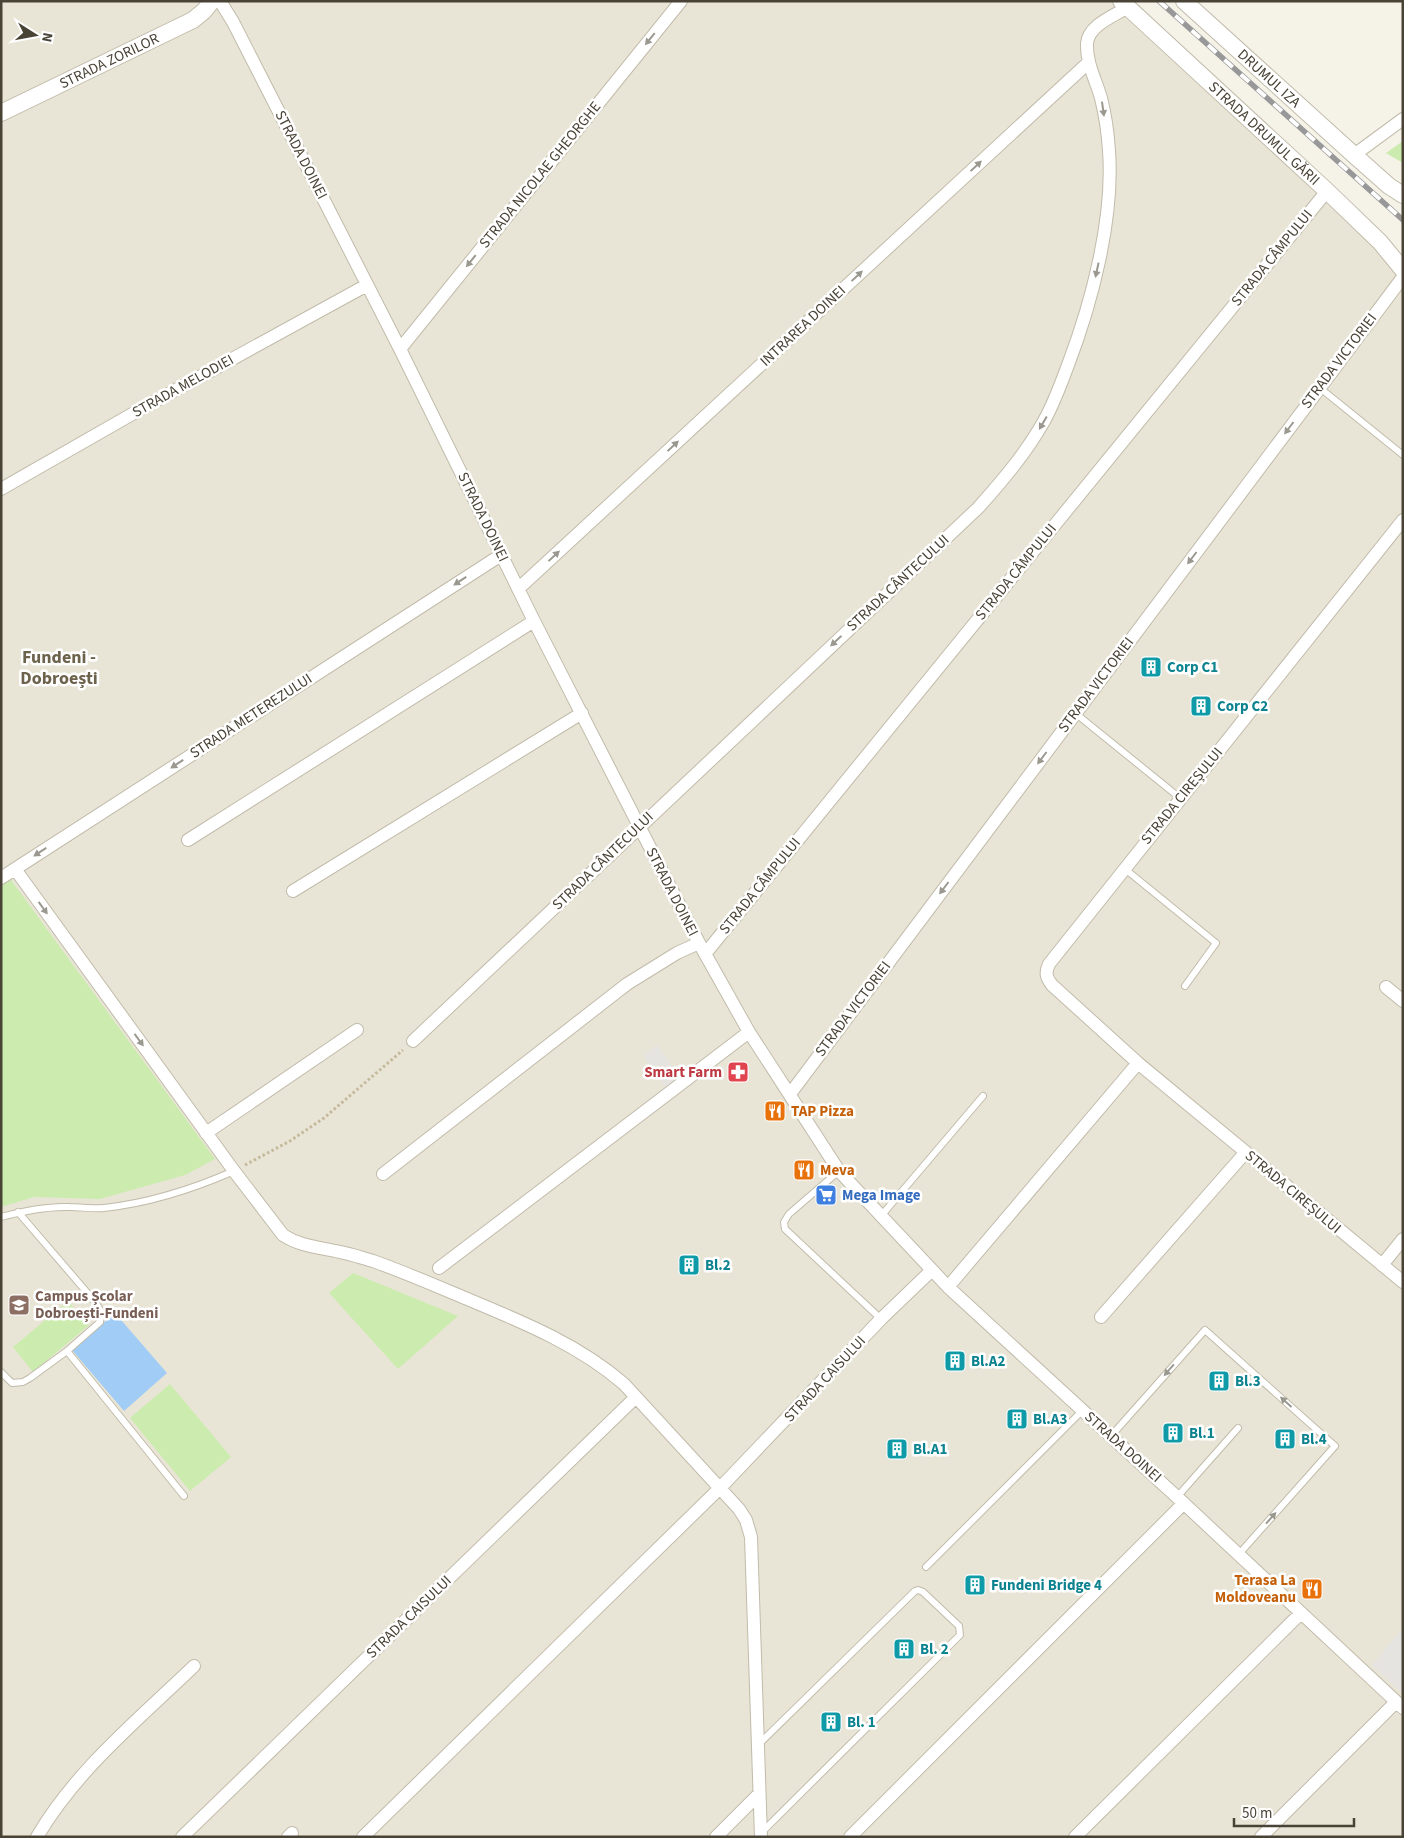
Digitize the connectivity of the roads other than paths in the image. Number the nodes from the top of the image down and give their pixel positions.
1 (212, 1) edge
2 (220, 1) edge
3 (680, 1) edge
4 (1184, 1) edge
5 (1124, 4) edge
6 (1088, 62) junction
7 (1, 113) edge
8 (1403, 119) edge
9 (1354, 155) junction
10 (1327, 191) junction
11 (1403, 195) edge
12 (1403, 270) edge
13 (1403, 277) edge
14 (367, 285) junction
15 (400, 349) junction
16 (1320, 388) junction
17 (1403, 454) edge
18 (1, 488) edge
19 (1403, 520) edge
20 (501, 554) junction
21 (518, 589) junction
22 (534, 621) junction
23 (1076, 713) junction
24 (582, 714) junction
25 (1180, 798) junction
26 (639, 827) junction
27 (188, 840) dead end
28 (1124, 868) junction
29 (15, 869) junction
30 (1, 878) edge
31 (293, 892) dead end
32 (702, 948) junction
33 (1184, 986) dead end
34 (1386, 987) dead end
35 (1403, 1001) edge
36 (357, 1030) dead end
37 (749, 1032) junction
38 (413, 1041) road end
39 (1138, 1063) junction
40 (790, 1094) junction
41 (983, 1096) dead end
42 (206, 1133) junction
43 (1246, 1153) junction
44 (234, 1171) junction
45 (839, 1172) junction
46 (383, 1174) dead end
47 (18, 1212) junction
48 (881, 1216) junction
49 (1, 1217) edge
50 (1403, 1239) edge
51 (1382, 1265) junction
52 (439, 1268) dead end
53 (931, 1271) junction
54 (1403, 1282) edge
55 (948, 1288) junction
56 (1101, 1317) dead end
57 (881, 1319) junction
58 (68, 1351) junction
59 (1, 1372) edge
60 (636, 1396) junction
61 (1083, 1410) junction
62 (1238, 1428) dead end
63 (1111, 1436) junction
64 (720, 1488) junction
65 (184, 1496) dead end
66 (1181, 1500) junction
67 (1239, 1554) junction
68 (926, 1567) dead end
69 (1301, 1613) junction
70 (194, 1666) dead end
71 (1400, 1705) edge
72 (758, 1746) junction
73 (759, 1794) junction
74 (761, 1835) edge
75 (37, 1837) edge
76 (182, 1837) edge
77 (363, 1837) edge
78 (716, 1837) edge
79 (850, 1837) edge
80 (1075, 1837) edge
81 (1261, 1837) edge

1 - 7 street, STRADA ZORILOR
2 - 14 street, STRADA DOINEI
3 -> 15 street, STRADA NICOLAE GHEORGHE
4 - 9 street, DRUMUL IZA
5 - 6 street, STRADA CÂNTECULUI
5 - 10 street, STRADA DRUMUL GĂRII
21 -> 6 street, INTRAREA DOINEI
6 -> 26 street, STRADA CÂNTECULUI
8 - 9 street
9 - 11 street, DRUMUL IZA
10 - 12 street, STRADA DRUMUL GĂRII
10 - 32 street, STRADA CÂMPULUI
13 - 16 street, STRADA VICTORIEI
14 - 15 street, STRADA DOINEI
14 - 18 street, STRADA MELODIEI
15 - 20 street, STRADA DOINEI
16 - 17 lane
16 -> 23 street, STRADA VICTORIEI
19 - 25 street, STRADA CIREȘULUI
20 - 21 street, STRADA DOINEI
20 -> 29 street, STRADA METEREZULUI
21 - 22 street, STRADA DOINEI
22 - 24 street, STRADA DOINEI
22 - 27 street
23 - 25 lane
23 -> 40 street, STRADA VICTORIEI
24 - 26 street, STRADA DOINEI
24 - 31 street
25 - 28 street, STRADA CIREȘULUI
26 - 32 street, STRADA DOINEI
26 - 38 street, STRADA CÂNTECULUI
28 - 33 lane
28 - 39 street, STRADA CIREȘULUI
29 - 30 street, STRADA METEREZULUI
29 -> 42 street
32 - 37 street, STRADA DOINEI
32 - 46 street
34 - 35 street
36 - 42 street
37 - 40 street, STRADA DOINEI
37 - 52 street
39 - 43 street, STRADA CIREȘULUI
39 - 55 street
40 - 45 street, STRADA DOINEI
41 - 48 lane
42 - 44 street
43 - 51 street, STRADA CIREȘULUI
43 - 56 street
44 - 47 lane
44 - 60 street
45 - 48 street, STRADA DOINEI
45 - 57 lane
47 - 49 lane
47 - 58 lane
48 - 53 street, STRADA DOINEI
50 - 51 street
51 - 54 street, STRADA CIREȘULUI
53 - 55 street, STRADA DOINEI
53 - 57 street, STRADA CAISULUI
55 - 61 street, STRADA DOINEI
57 - 64 street, STRADA CAISULUI
58 - 59 lane
58 - 65 lane
60 - 64 street
60 - 76 street, STRADA CAISULUI
61 - 63 street, STRADA DOINEI
61 - 68 lane
62 - 66 lane
63 - 66 street, STRADA DOINEI
67 -> 63 lane
64 - 72 street
64 - 77 street, STRADA CAISULUI
66 - 67 street, STRADA DOINEI
66 - 79 street
67 - 69 street, STRADA DOINEI
69 - 71 street, STRADA DOINEI
69 - 80 street
70 - 75 street
71 - 81 street
72 - 73 street
72 - 74 lane
73 - 74 street
73 - 78 street

